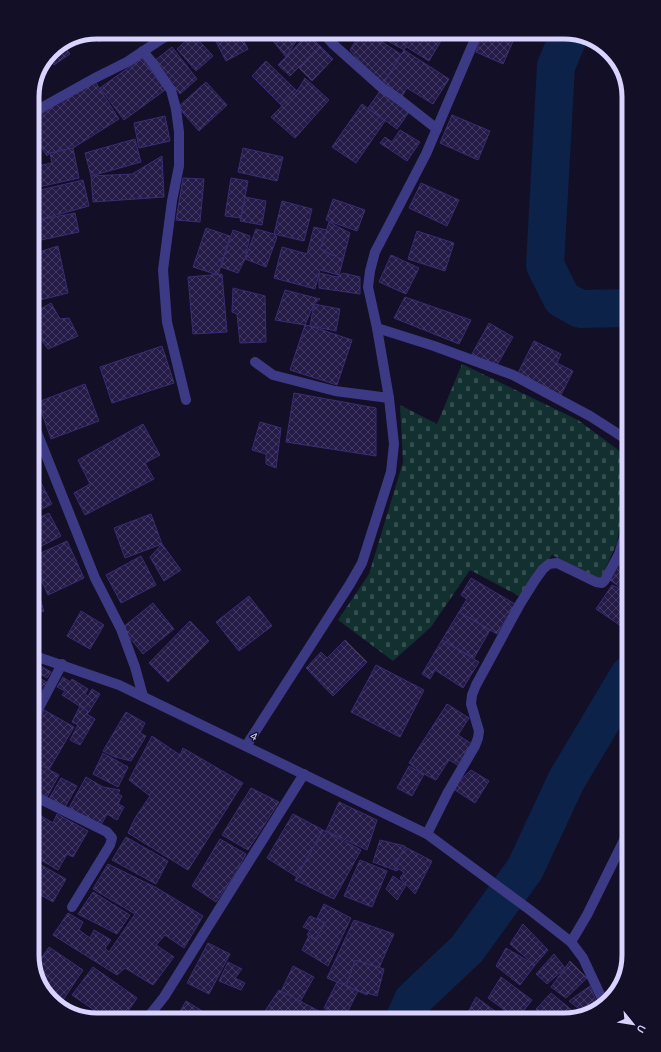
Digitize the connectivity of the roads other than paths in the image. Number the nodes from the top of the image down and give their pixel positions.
1 (163, 39) edge
2 (328, 39) edge
3 (475, 39) edge
4 (143, 51) junction
5 (39, 109) edge
6 (437, 129) junction
7 (377, 328) junction
8 (255, 362) dead end
9 (389, 398) junction
10 (186, 400) dead end
11 (622, 437) edge
12 (39, 438) edge
13 (622, 544) edge
14 (39, 656) edge
15 (62, 664) junction
16 (143, 696) junction
17 (39, 708) edge
18 (246, 746) junction
19 (304, 774) junction
20 (39, 798) edge
21 (427, 834) junction
22 (622, 844) edge
23 (72, 907) dead end
24 (571, 942) junction
25 (602, 999) edge
26 (151, 1013) edge

1 - 4 street
2 - 6 street
3 - 6 street
4 - 5 street
4 - 10 street
6 - 7 street
7 - 9 street
7 - 11 street
8 - 9 street
9 - 18 street
12 - 16 street
13 - 21 street
14 - 15 street, 4
15 - 16 street, 4
15 - 17 street
16 - 18 street, 4
18 - 19 street, 4
19 - 21 street, 4
19 - 26 street
20 - 23 street
21 - 24 street, 4
22 - 24 street
24 - 25 street, 4

